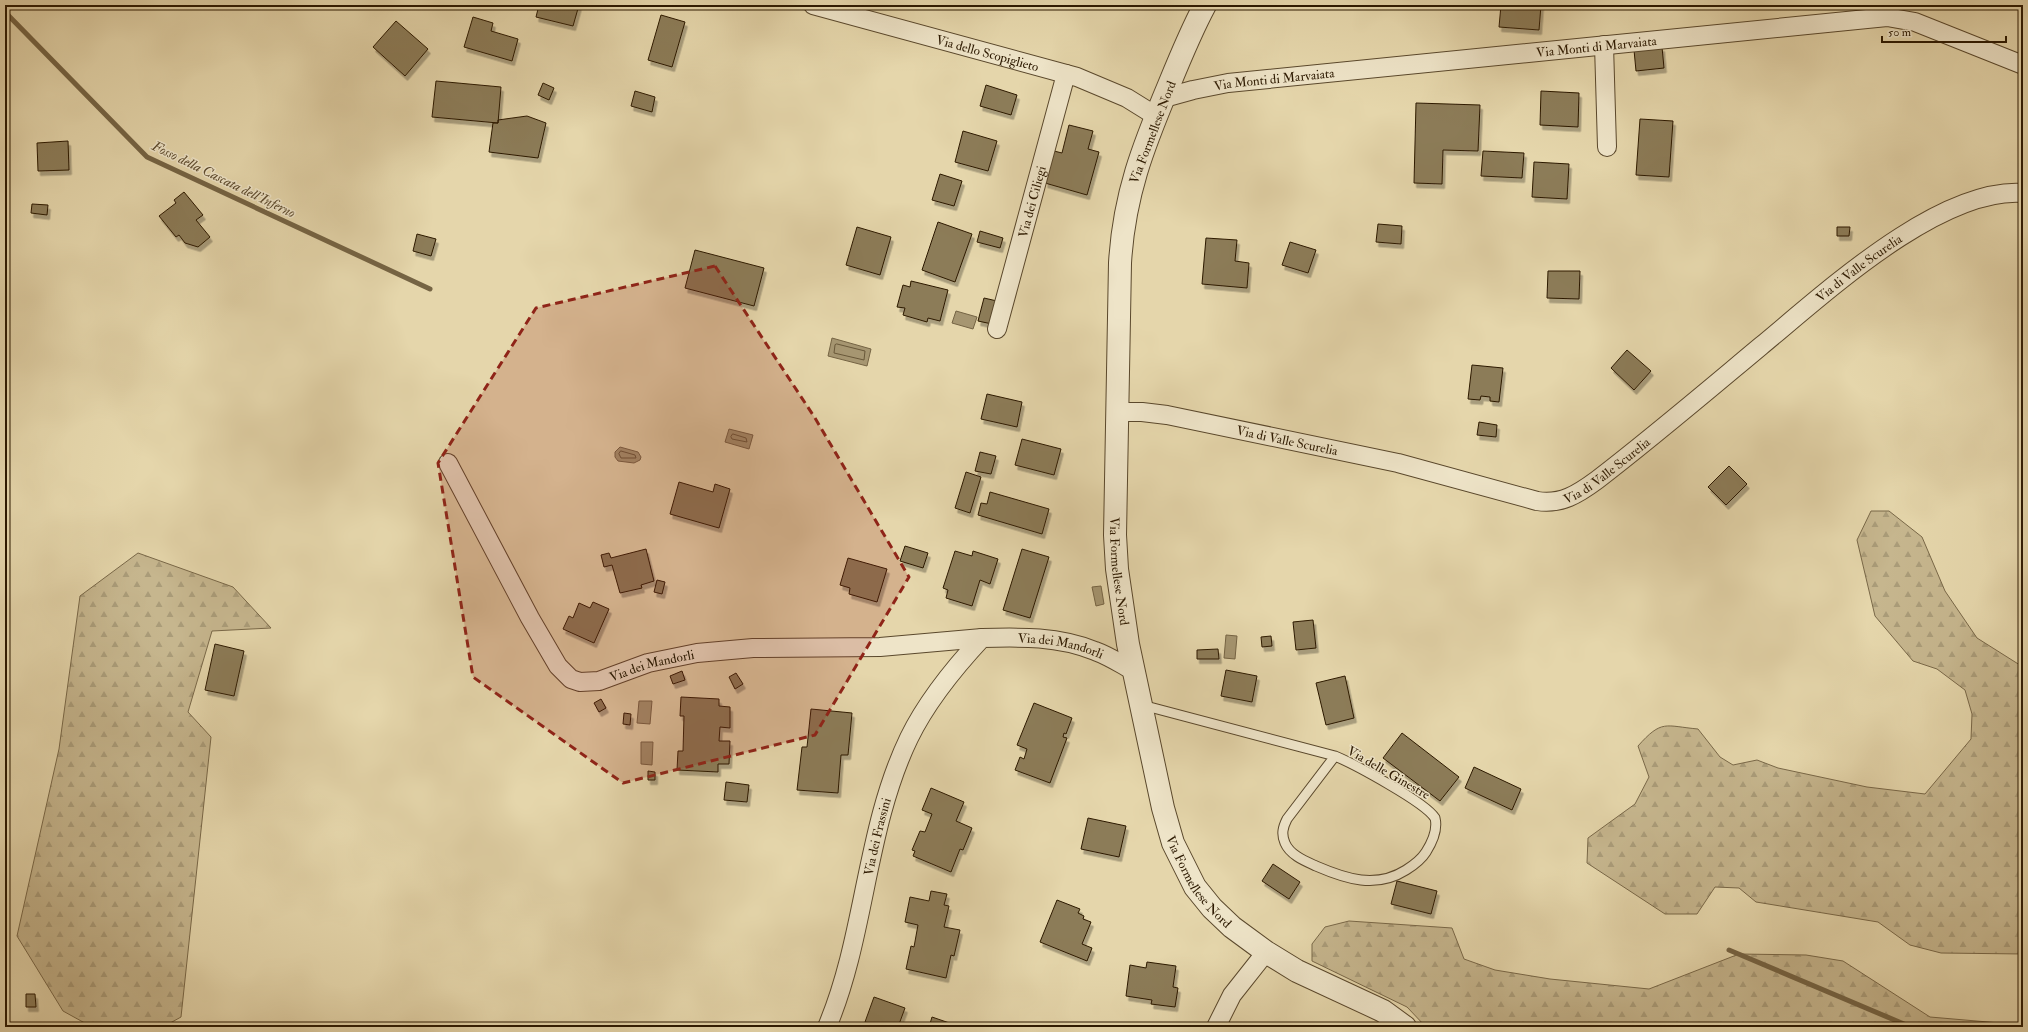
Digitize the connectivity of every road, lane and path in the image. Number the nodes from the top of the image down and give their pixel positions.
1 (813, 5) edge
2 (1205, 5) edge
3 (1604, 45) junction
4 (2023, 65) edge
5 (1066, 74) junction
6 (1160, 107) junction
7 (1607, 147) dead end
8 (2023, 193) edge
9 (997, 328) dead end
10 (1118, 412) junction
11 (448, 463) dead end
12 (982, 638) junction
13 (1134, 671) junction
14 (1141, 704) junction
15 (1335, 756) junction
16 (1266, 952) junction
17 (827, 1027) edge
18 (1216, 1027) edge
19 (1405, 1027) edge

1 - 5 street, Via dello Scopiglieto
2 - 6 street, Via Formellese Nord
3 - 4 street, Via Monti di Marvaiata
3 - 6 street, Via Monti di Marvaiata
3 - 7 street
5 - 6 street, Via dello Scopiglieto
5 - 9 street, Via dei Ciliegi
6 - 10 street, Via Formellese Nord
8 - 10 street, Via di Valle Scurelia
10 - 13 street, Via Formellese Nord
11 - 12 street, Via dei Mandorli
12 - 13 street, Via dei Mandorli
12 - 17 street, Via dei Frassini
13 - 14 street, Via Formellese Nord
14 - 15 lane, Via delle Ginestre
14 - 16 street, Via Formellese Nord
15 - 15 lane, Via delle Ginestre
16 - 18 street
16 - 19 street, Via Formellese Nord

